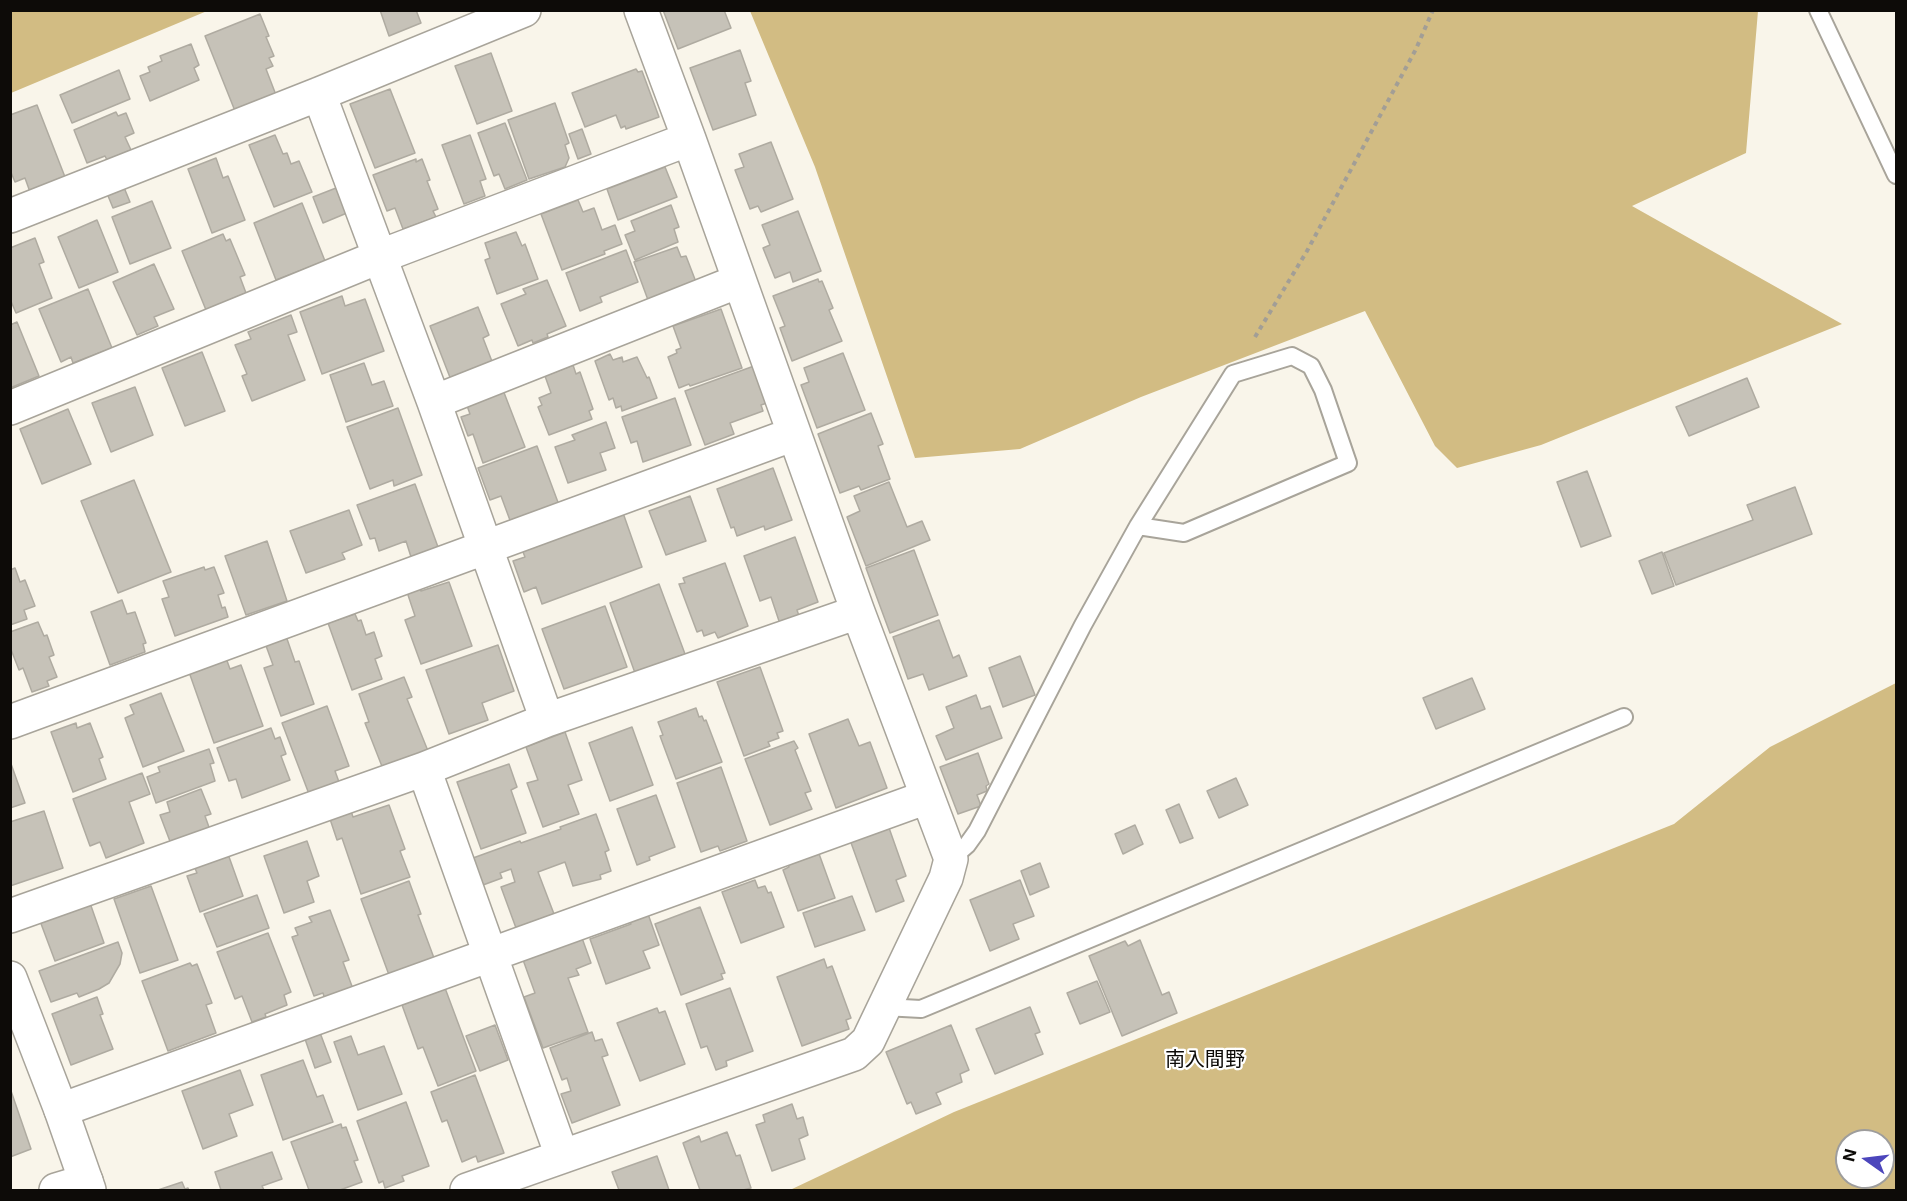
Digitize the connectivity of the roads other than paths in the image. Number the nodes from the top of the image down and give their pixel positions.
1 (524, 10) edge
2 (640, 10) edge
3 (1818, 10) edge
4 (319, 94) junction
5 (689, 139) junction
6 (1896, 175) edge
7 (10, 216) edge
8 (381, 256) junction
9 (739, 281) junction
10 (435, 402) junction
11 (10, 408) edge
12 (794, 434) junction
13 (1138, 526) junction
14 (486, 548) junction
15 (858, 612) junction
16 (1624, 717) dead end
17 (547, 720) junction
18 (10, 722) edge
19 (424, 769) junction
20 (927, 797) junction
21 (951, 858) junction
22 (10, 916) edge
23 (489, 957) junction
24 (10, 978) edge
25 (884, 1007) junction
26 (61, 1110) junction
27 (562, 1156) junction
28 (77, 1187) edge
29 (467, 1191) edge

1 - 4 street
2 - 5 street
3 - 6 lane
4 - 7 street
4 - 8 street
5 - 8 street
5 - 9 street
8 - 10 street
8 - 11 street
9 - 10 street
9 - 12 street
10 - 14 street
12 - 14 street
12 - 15 street
13 - 13 lane
13 - 21 lane
14 - 17 street
14 - 18 street
15 - 17 street
15 - 20 street
16 - 25 lane
17 - 19 street
19 - 22 street
19 - 23 street
20 - 21 street
20 - 23 street
21 - 25 street
23 - 26 street
23 - 27 street
24 - 26 street
25 - 27 street
26 - 28 street
27 - 29 street

